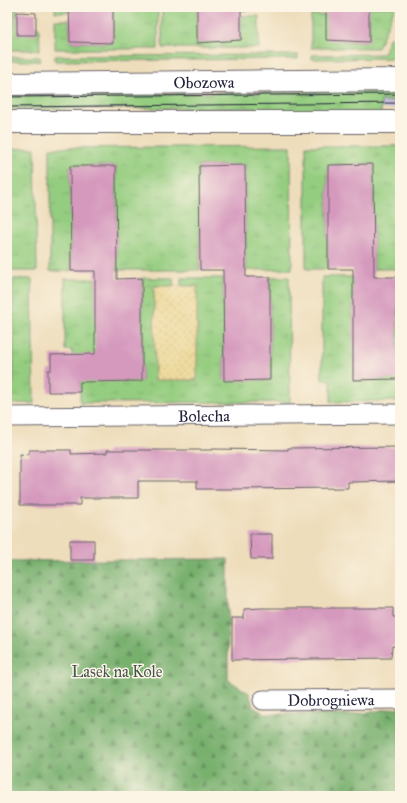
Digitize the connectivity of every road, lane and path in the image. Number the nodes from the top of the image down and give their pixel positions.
1 (400, 80) edge
2 (7, 84) edge
3 (7, 122) edge
4 (400, 122) edge
5 (400, 414) edge
6 (7, 417) edge
7 (400, 698) edge
8 (263, 700) dead end

1 - 2 street, Obozowa
3 - 4 street
5 - 6 street, Bolecha
7 - 8 street, Dobrogniewa

